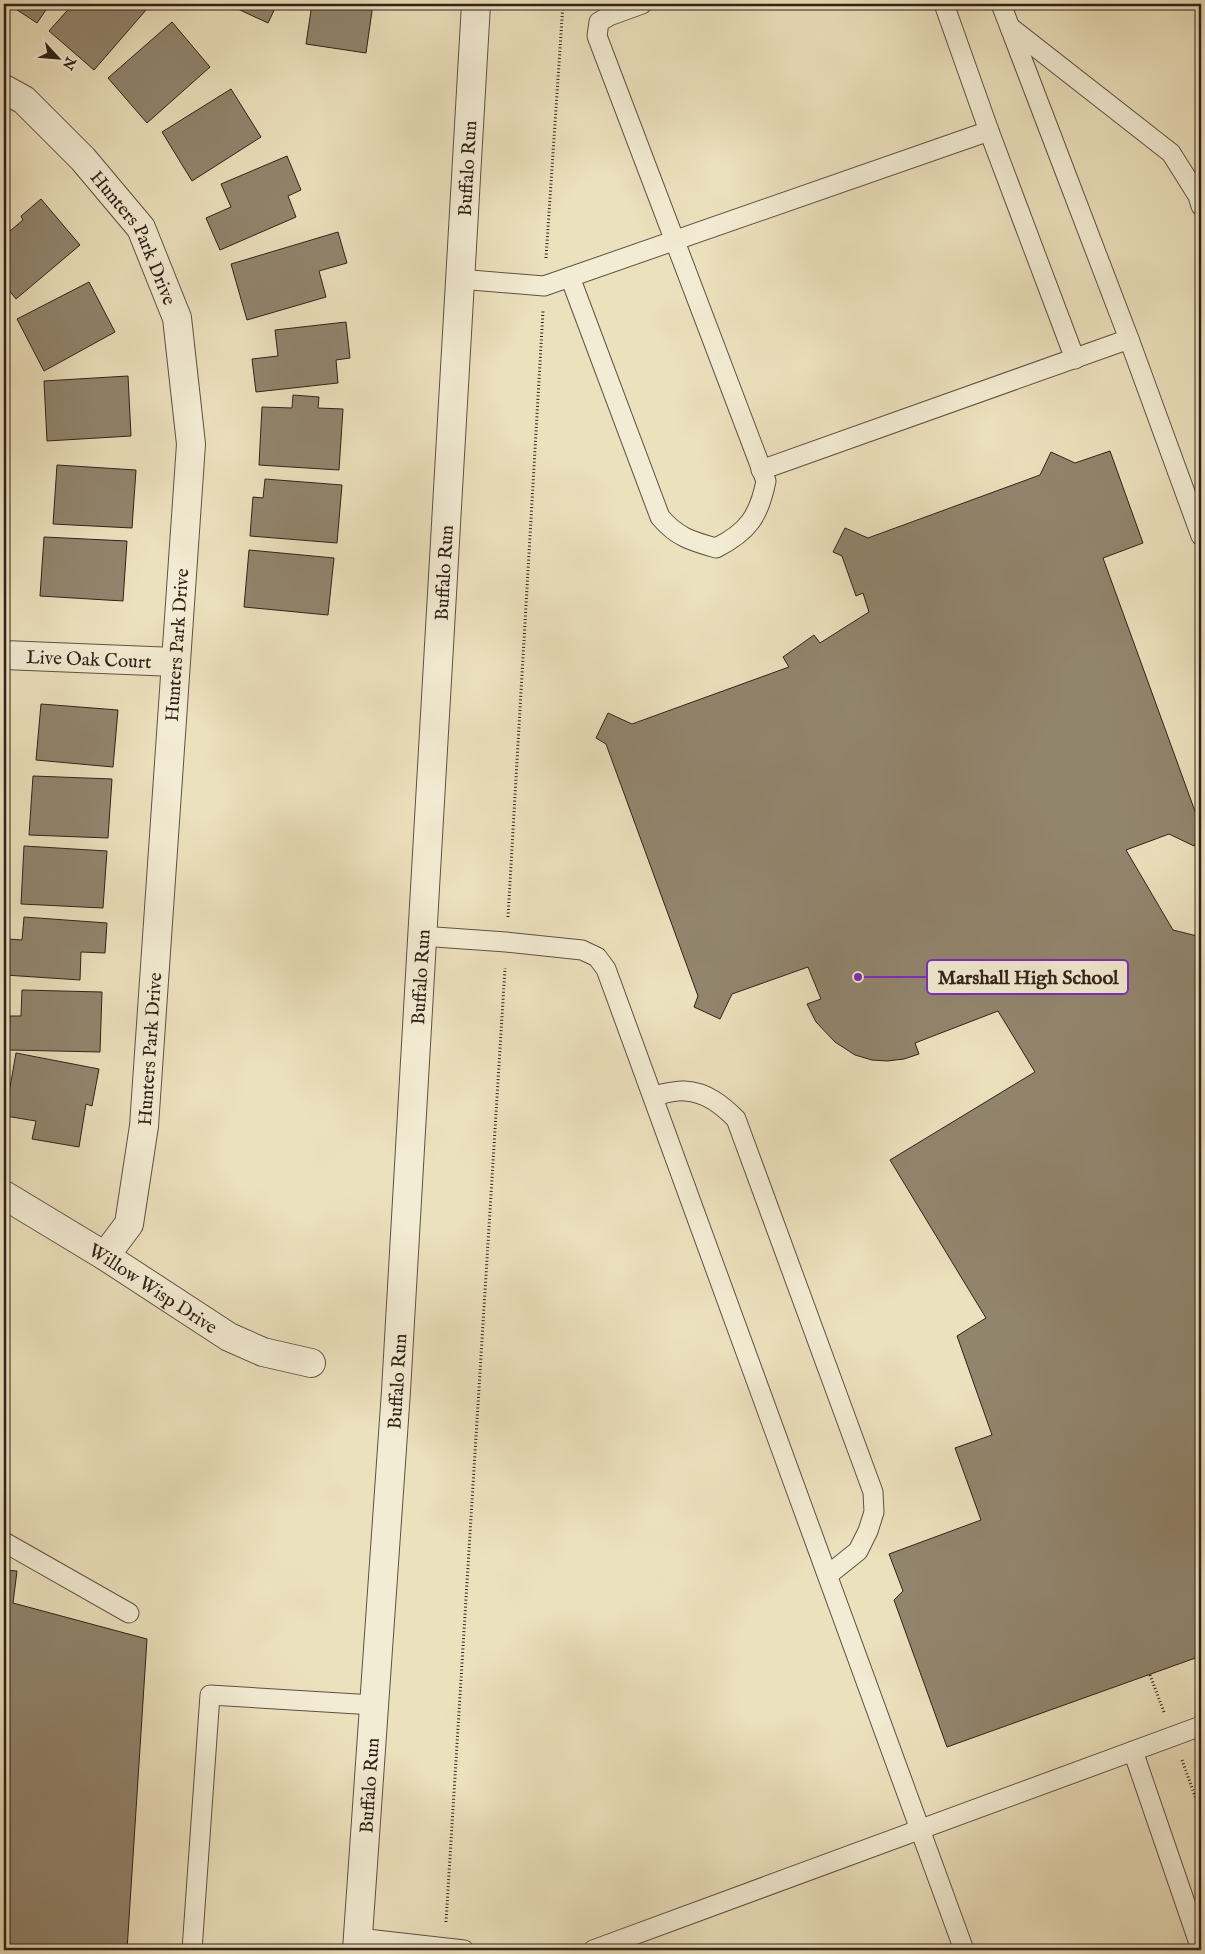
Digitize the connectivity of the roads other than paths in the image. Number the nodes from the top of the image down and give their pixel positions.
1 (476, 4) edge
2 (642, 4) edge
3 (944, 4) edge
4 (1001, 4) edge
5 (1010, 27) junction
6 (4, 89) edge
7 (989, 131) junction
8 (1201, 206) edge
9 (674, 241) junction
10 (570, 277) junction
11 (460, 278) junction
12 (1129, 340) junction
13 (1075, 359) junction
14 (761, 470) junction
15 (1201, 536) edge
16 (4, 655) edge
17 (175, 662) junction
18 (421, 936) junction
19 (653, 1096) junction
20 (4, 1195) edge
21 (105, 1256) junction
22 (311, 1363) dead end
23 (4, 1542) edge
24 (828, 1575) junction
25 (129, 1613) dead end
26 (374, 1705) junction
27 (1201, 1726) edge
28 (1133, 1751) junction
29 (921, 1829) junction
30 (1197, 1923) edge
31 (358, 1944) edge
32 (1201, 1949) edge
33 (192, 1950) edge
34 (464, 1950) edge
35 (592, 1950) edge
36 (964, 1950) edge

1 - 11 street, Buffalo Run
2 - 9 lane
3 - 7 lane
4 - 5 lane
5 - 8 lane
5 - 12 lane
6 - 17 street, Hunters Park Drive
7 - 9 lane
7 - 13 lane
9 - 10 lane
9 - 14 lane
10 - 11 lane
10 - 14 lane
11 - 18 street, Buffalo Run
12 - 13 lane
12 - 15 lane
13 - 14 lane
16 - 17 street, Live Oak Court
17 - 21 street, Hunters Park Drive
18 - 19 lane
18 - 26 street, Buffalo Run
19 - 24 lane
19 - 24 lane
20 - 21 street, Willow Wisp Drive
21 - 22 street, Willow Wisp Drive
23 - 25 lane
24 - 29 lane
26 - 31 street, Buffalo Run
26 - 33 lane
27 - 28 lane
28 - 29 lane
28 - 30 lane
29 - 35 lane
29 - 36 lane
30 - 32 lane
31 - 34 lane

